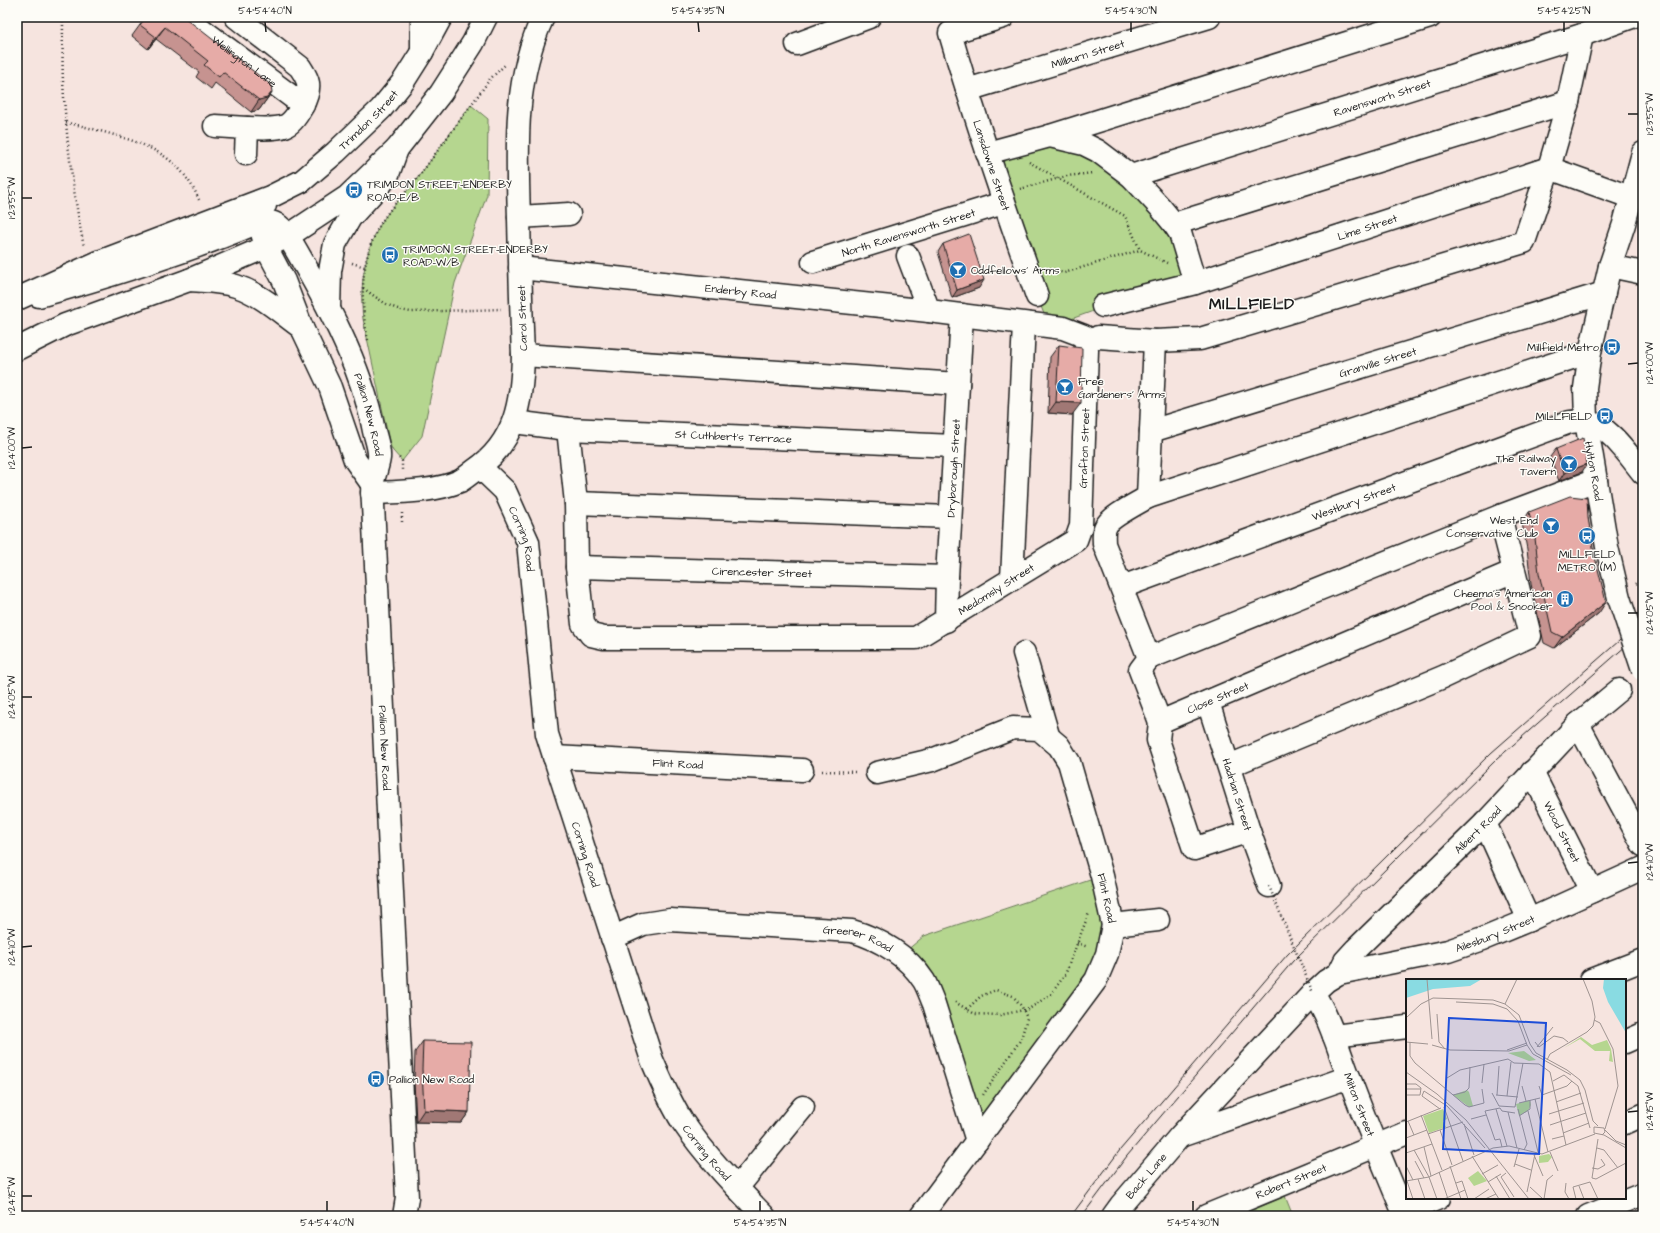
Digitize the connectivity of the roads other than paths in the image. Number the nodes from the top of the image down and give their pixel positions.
1 (186, 17) edge
2 (236, 17) edge
3 (422, 17) edge
4 (441, 17) edge
5 (486, 17) edge
6 (543, 17) edge
7 (869, 17) edge
8 (1003, 17) edge
9 (1208, 17) edge
10 (1430, 17) edge
11 (1632, 17) edge
12 (1582, 35) junction
13 (796, 44) dead end
14 (422, 52) junction
15 (967, 90) junction
16 (1568, 102) junction
17 (303, 105) junction
18 (214, 126) dead end
19 (247, 128) junction
20 (1050, 136) junction
21 (397, 149) junction
22 (996, 151) junction
23 (1643, 153) edge
24 (246, 154) dead end
25 (1549, 168) junction
26 (1127, 173) junction
27 (1630, 197) junction
28 (270, 198) junction
29 (1002, 199) junction
30 (569, 214) dead end
31 (518, 217) junction
32 (260, 222) junction
33 (1174, 224) junction
34 (288, 236) junction
35 (266, 248) junction
36 (908, 256) dead end
37 (813, 262) dead end
38 (1610, 266) junction
39 (520, 268) junction
40 (1643, 273) edge
41 (1194, 279) junction
42 (189, 280) junction
43 (1604, 293) junction
44 (1037, 296) dead end
45 (17, 299) edge
46 (17, 302) edge
47 (1103, 306) dead end
48 (929, 311) junction
49 (330, 314) junction
50 (962, 315) junction
51 (1024, 324) junction
52 (302, 328) junction
53 (1098, 337) dead end
54 (1155, 341) junction
55 (17, 349) edge
56 (1590, 352) junction
57 (523, 355) junction
58 (958, 384) junction
59 (1586, 421) junction
60 (514, 422) junction
61 (568, 429) junction
62 (1151, 431) junction
63 (954, 446) junction
64 (480, 467) junction
65 (1643, 473) edge
66 (1596, 480) junction
67 (372, 489) junction
68 (1148, 497) junction
69 (576, 502) junction
70 (1500, 516) junction
71 (950, 517) junction
72 (1076, 540) joint
73 (577, 567) junction
74 (1514, 571) junction
75 (947, 577) junction
76 (1012, 579) junction
77 (1122, 587) junction
78 (946, 621) junction
79 (1024, 653) dead end
80 (1149, 658) junction
81 (1643, 670) edge
82 (1619, 690) dead end
83 (1208, 702) junction
84 (1160, 722) junction
85 (1578, 724) junction
86 (1048, 736) junction
87 (554, 757) junction
88 (1229, 766) junction
89 (802, 770) road end
90 (1532, 772) junction
91 (877, 773) road end
92 (1485, 823) junction
93 (1249, 831) junction
94 (1643, 845) edge
95 (1643, 868) edge
96 (1269, 886) road end
97 (1592, 891) junction
98 (1158, 920) dead end
99 (1529, 920) junction
100 (1113, 925) junction
101 (612, 938) junction
102 (1643, 960) edge
103 (1339, 973) junction
104 (1594, 979) edge
105 (1312, 993) junction
106 (1406, 1027) edge
107 (1643, 1034) edge
108 (1334, 1036) junction
109 (1626, 1042) edge
110 (1349, 1077) junction
111 (803, 1107) dead end
112 (1643, 1115) edge
113 (1626, 1122) edge
114 (1406, 1133) edge
115 (1180, 1136) junction
116 (977, 1141) junction
117 (1377, 1146) junction
118 (737, 1188) junction
119 (1643, 1194) edge
120 (1437, 1199) edge
121 (1120, 1212) edge
122 (1404, 1214) edge
123 (404, 1216) edge
124 (764, 1216) edge
125 (921, 1216) edge
126 (1206, 1216) edge
127 (1588, 1216) edge

1 - 17 main road, Wellington Lane
2 - 17 main road
3 - 14 main road
4 - 14 main road, Trimdon Street
5 - 21 main road
6 - 31 main road, Carol Street
7 - 13 main road
8 - 15 main road, Lansdowne Street
9 - 15 main road, Millburn Street
10 - 20 main road
11 - 12 main road, Ravensworh Street
12 - 16 main road
12 - 26 main road, Ravensworh Street
14 - 28 main road, Trimdon Street
15 - 22 main road, Lansdowne Street
16 - 25 main road
16 - 33 main road
17 - 19 main road
18 - 19 main road
19 - 24 main road
20 - 22 main road
20 - 26 main road
21 - 34 main road
21 - 49 main road, Pallion New Road
22 - 29 main road, Lansdowne Street
23 - 27 main road, Hylton Road
25 - 27 main road
25 - 41 main road, Lime Street
25 - 54 main road
26 - 33 main road
27 - 38 main road, Hylton Road
28 - 32 main road
28 - 45 main road, Trimdon Street
29 - 37 main road, North Ravensworth Street
29 - 44 main road, Lansdowne Street
30 - 31 main road
31 - 39 main road, Carol Street
32 - 34 main road, Pallion New Road
32 - 35 main road
32 - 46 main road
33 - 41 main road
34 - 35 main road
34 - 49 main road, Pallion New Road
35 - 42 main road
35 - 52 main road
36 - 48 main road
38 - 40 main road
38 - 43 main road, Hylton Road
39 - 48 main road, Enderby Road
39 - 57 main road, Carol Street
41 - 47 main road, Lime Street
42 - 52 main road
42 - 55 main road
43 - 56 main road, Hylton Road
43 - 62 main road, Granville Street
48 - 50 main road, Enderby Road
49 - 67 main road, Pallion New Road
50 - 51 main road, Grafton Street
50 - 58 main road, Dryborough Street
51 - 72 main road, Grafton Street
51 - 76 main road
52 - 67 main road
53 - 54 main road
54 - 62 main road
56 - 59 main road, Hylton Road
56 - 68 main road
57 - 58 main road
57 - 60 main road, Carol Street
58 - 63 main road, Dryborough Street
59 - 65 main road
59 - 66 main road, Hylton Road
59 - 77 main road, Westbury Street
60 - 61 main road, St Cuthbert's Terrace
60 - 64 main road, Carol Street
61 - 63 main road, St Cuthbert's Terrace
61 - 69 main road
62 - 68 main road
63 - 71 main road, Dryborough Street
64 - 67 main road, Carol Street
64 - 87 main road, Corning Road
66 - 70 main road
66 - 81 main road, Hylton Road, bridge
67 - 123 main road, Pallion New Road
68 - 77 main road
69 - 71 main road
69 - 73 main road
70 - 74 main road
70 - 80 main road
71 - 75 main road, Dryborough Street
72 - 76 main road, Medomsly Street
73 - 75 main road, Cirencester Street
73 - 78 main road, Medomsly Street
74 - 83 main road, Close Street
74 - 88 main road
75 - 78 main road, Dryborough Street
76 - 78 main road, Medomsly Street
77 - 80 main road
79 - 86 main road
80 - 84 main road
82 - 85 main road, Albert Road
83 - 84 main road, Close Street
83 - 88 main road, Hadrian Street
84 - 93 main road
85 - 90 main road, Albert Road
85 - 94 main road
86 - 91 main road, Flint Road
86 - 100 main road, Flint Road
87 - 89 main road, Flint Road
87 - 101 main road, Corning Road
88 - 93 main road, Hadrian Street
90 - 92 main road, Albert Road
90 - 97 main road, Wood Street
92 - 99 main road
92 - 103 main road, Albert Road
93 - 96 main road, Hadrian Street
95 - 97 main road, Ailesbury Street
97 - 99 main road, Ailesbury Street
98 - 100 main road
99 - 103 main road, Ailesbury Street
100 - 116 main road, Flint Road
101 - 116 main road, Greener Road
101 - 118 main road, Corning Road
102 - 104 main road
103 - 105 main road, Back Lane
105 - 108 main road, Milton Street
105 - 115 main road, Back Lane
106 - 108 main road
107 - 109 main road
108 - 110 main road, Milton Street
110 - 115 main road
110 - 117 main road, Milton Street
111 - 118 main road
112 - 113 main road
114 - 117 main road, Robert Street
115 - 121 main road, Back Lane
116 - 125 main road, Flint Road
117 - 122 main road, Milton Street
117 - 126 main road, Robert Street
118 - 124 main road, Corning Road
119 - 127 main road
120 - 122 main road

